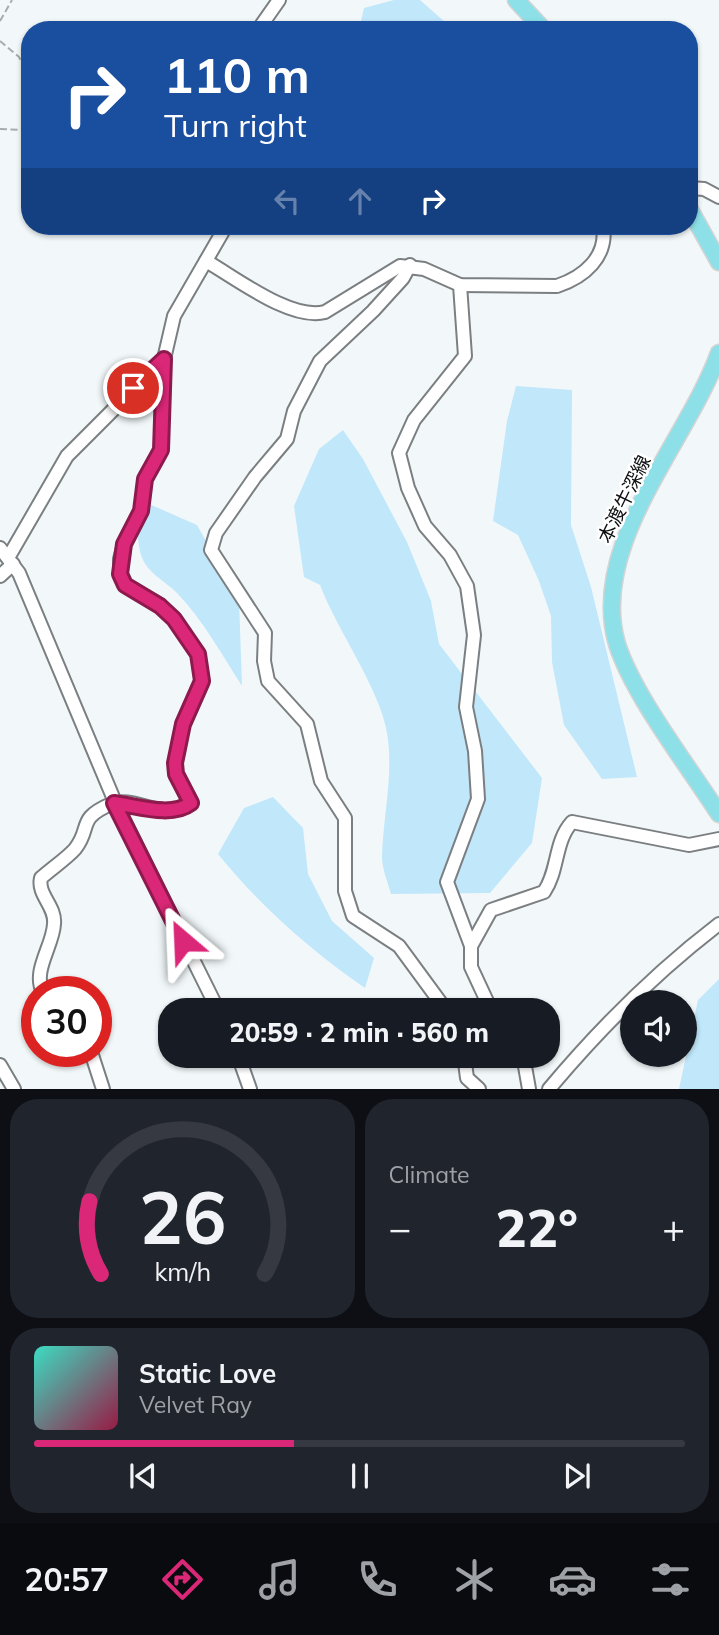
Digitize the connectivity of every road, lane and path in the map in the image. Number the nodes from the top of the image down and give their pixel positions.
1 (12, 0) edge
2 (279, 0) edge
3 (516, 0) edge
4 (264, 21) edge
5 (536, 21) edge
6 (0, 22) edge
7 (0, 41) edge
8 (21, 61) edge
9 (0, 129) edge
10 (21, 130) edge
11 (698, 189) edge
12 (719, 197) edge
13 (698, 224) edge
14 (221, 235) edge
15 (602, 235) edge
16 (206, 261) junction
17 (719, 262) edge
18 (410, 265) junction
19 (460, 285) junction
20 (719, 353) edge
21 (164, 359) junction
22 (7, 557) edge
23 (0, 576) edge
24 (114, 803) junction
25 (719, 814) edge
26 (719, 839) edge
27 (719, 924) edge
28 (471, 946) junction
29 (39, 976) edge
30 (212, 998) edge
31 (437, 998) edge
32 (485, 998) edge
33 (0, 1065) edge
34 (96, 1067) edge
35 (243, 1068) edge
36 (466, 1068) edge
37 (525, 1068) edge
38 (14, 1089) edge
39 (103, 1089) edge
40 (250, 1089) edge
41 (479, 1089) edge
42 (529, 1089) edge
43 (549, 1089) edge

1 - 6 path
2 - 4 street
3 - 5 main road
7 - 8 path
9 - 10 path
11 - 12 street
13 - 17 main road
14 - 16 street
15 - 19 street
16 - 18 street
16 - 21 street
18 - 19 street
18 - 31 street
19 - 28 street
20 - 25 main road, 本渡牛深線
21 - 22 street
21 - 24 street
22 - 23 street
22 - 24 street
24 - 29 street
24 - 30 street
26 - 28 street
27 - 43 street
28 - 32 street
33 - 38 street
34 - 39 street
35 - 40 street
36 - 41 street
37 - 42 street

